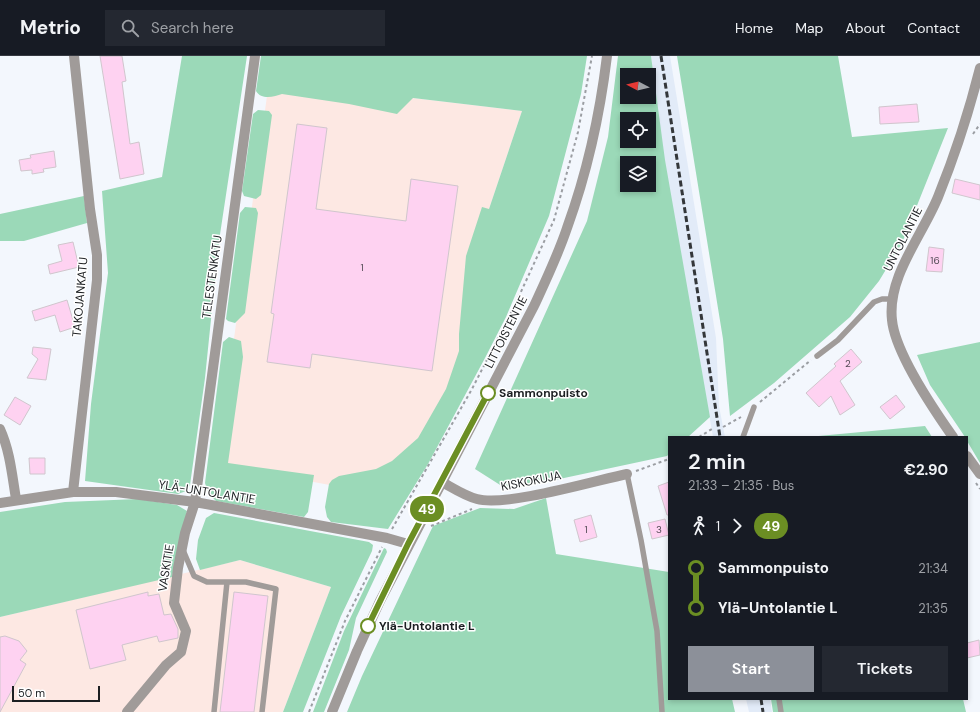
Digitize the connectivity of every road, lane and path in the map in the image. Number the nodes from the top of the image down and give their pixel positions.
1 (74, 56) edge
2 (255, 56) edge
3 (592, 56) edge
4 (607, 56) edge
5 (980, 68) edge
6 (980, 124) edge
7 (970, 136) dead end
8 (892, 299) junction
9 (817, 356) joint
10 (754, 407) junction
11 (723, 426) dead end
12 (0, 429) edge
13 (712, 429) dead end
14 (701, 436) edge
15 (743, 436) edge
16 (953, 436) edge
17 (968, 457) edge
18 (668, 459) edge
19 (627, 474) junction
20 (980, 474) edge
21 (442, 482) junction
22 (73, 492) junction
23 (16, 499) junction
24 (493, 501) junction
25 (195, 502) junction
26 (0, 503) edge
27 (415, 532) junction
28 (387, 538) junction
29 (408, 544) junction
30 (182, 548) junction
31 (227, 582) junction
32 (779, 700) edge
33 (127, 712) edge
34 (214, 712) edge
35 (262, 712) edge
36 (309, 712) edge
37 (332, 712) edge
38 (662, 712) edge
39 (781, 712) edge

1 - 22 street, TAKOJANKATU
2 - 25 street, TELESTENKATU
3 - 28 path
4 - 21 street, LITTOISTENTIE
5 - 8 street, UNTOLANTIE
6 - 7 path
8 - 9 lane
8 - 16 street, UNTOLANTIE
9 - 10 path
10 - 11 path
10 - 15 lane
12 - 23 street
13 - 14 path
17 - 20 street
18 - 19 path
19 - 24 street, KISKOKUJA
19 - 38 lane
21 - 24 street, KISKOKUJA
21 - 27 street, LITTOISTENTIE
22 - 23 street, YLÄ-UNTOLANTIE
22 - 25 street, YLÄ-UNTOLANTIE
23 - 26 street, YLÄ-UNTOLANTIE
24 - 27 path
25 - 28 street, YLÄ-UNTOLANTIE
25 - 30 street, VASKITIE
27 - 29 street, LITTOISTENTIE
28 - 29 street, YLÄ-UNTOLANTIE
28 - 36 path
29 - 37 street, LITTOISTENTIE
30 - 31 lane
30 - 33 street, VASKITIE
31 - 34 lane
31 - 35 lane
32 - 39 lane

